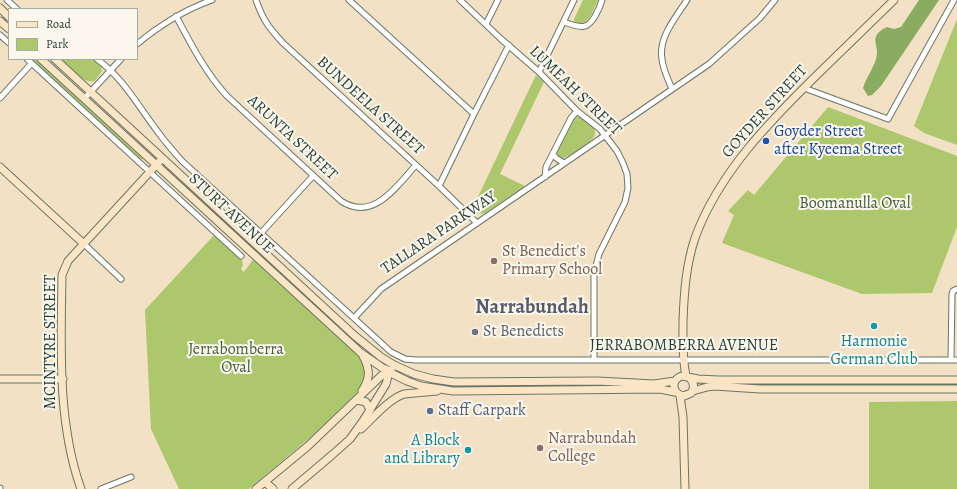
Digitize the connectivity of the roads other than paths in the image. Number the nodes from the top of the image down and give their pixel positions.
1 (7, 0) edge
2 (212, 0) edge
3 (256, 0) edge
4 (349, 0) edge
5 (460, 0) edge
6 (498, 0) edge
7 (574, 0) edge
8 (602, 0) edge
9 (687, 0) edge
10 (775, 0) edge
11 (894, 0) edge
12 (954, 0) edge
13 (0, 8) edge
14 (16, 8) edge
15 (8, 16) edge
16 (176, 16) junction
17 (0, 21) edge
18 (564, 22) junction
19 (486, 24) junction
20 (8, 28) edge
21 (0, 35) edge
22 (8, 42) edge
23 (138, 43) edge
24 (509, 45) junction
25 (27, 60) edge
26 (42, 60) edge
27 (56, 60) edge
28 (98, 60) edge
29 (120, 60) edge
30 (32, 64) junction
31 (110, 71) junction
32 (539, 72) junction
33 (804, 88) junction
34 (672, 89) junction
35 (91, 92) junction
36 (0, 98) edge
37 (84, 99) junction
38 (577, 111) junction
39 (474, 114) junction
40 (605, 135) junction
41 (553, 154) junction
42 (163, 158) junction
43 (564, 163) junction
44 (156, 165) junction
45 (416, 165) junction
46 (0, 167) edge
47 (150, 172) junction
48 (314, 176) junction
49 (545, 177) junction
50 (439, 186) junction
51 (477, 223) junction
52 (261, 234) junction
53 (84, 244) junction
54 (241, 256) dead end
55 (121, 279) dead end
56 (957, 289) edge
57 (354, 318) junction
58 (342, 324) junction
59 (361, 352) junction
60 (411, 360) joint
61 (594, 360) junction
62 (683, 360) junction
63 (954, 360) edge
64 (399, 368) junction
65 (408, 371) joint
66 (387, 372) junction
67 (682, 378) junction
68 (0, 379) edge
69 (63, 379) junction
70 (797, 380) junction
71 (957, 380) edge
72 (510, 382) junction
73 (957, 388) edge
74 (798, 389) junction
75 (452, 390) junction
76 (517, 390) junction
77 (684, 394) junction
78 (357, 400) junction
79 (370, 410) junction
80 (341, 448) junction
81 (131, 477) dead end
82 (262, 486) edge
83 (81, 489) edge
84 (101, 489) edge
85 (273, 489) edge
86 (292, 489) edge
87 (685, 489) edge

1 - 14 street
2 - 16 street
3 - 45 street, BUNDEELA STREET
4 - 39 street
5 - 19 street, LUMEAH STREET
6 - 19 street
7 - 18 street
8 - 18 street
9 - 34 street
10 - 34 street, TALLARA PARKWAY
11 - 33 main road, GOYDER STREET
12 - 33 street
13 - 15 main road
16 - 23 street
16 - 48 street, ARUNTA STREET
17 - 20 main road
18 - 32 street
19 - 24 street, LUMEAH STREET
21 - 22 street
24 - 32 street, LUMEAH STREET
24 - 39 street
25 - 30 street, STURT AVENUE
26 - 37 main road, STURT AVENUE
27 - 35 main road, STURT AVENUE
28 - 31 street, STURT AVENUE
29 - 31 street
30 - 36 street
30 - 47 street, STURT AVENUE
31 - 35 street
31 - 52 street, STURT AVENUE
32 - 38 street, LUMEAH STREET
33 - 62 main road, GOYDER STREET
34 - 40 street, TALLARA PARKWAY
35 - 37 street
35 - 42 main road, STURT AVENUE
37 - 44 main road, STURT AVENUE
38 - 40 street, LUMEAH STREET
38 - 41 street
39 - 50 street
40 - 43 street, TALLARA PARKWAY
40 - 61 street, LUMEAH STREET
41 - 43 street
41 - 49 street
42 - 44 main road, MCINTYRE STREET
42 - 58 main road, STURT AVENUE
43 - 49 street, TALLARA PARKWAY
44 - 47 main road, MCINTYRE STREET
44 - 59 main road, STURT AVENUE
45 - 48 street, ARUNTA STREET
45 - 50 street, BUNDEELA STREET
46 - 53 main road
47 - 53 main road, MCINTYRE STREET
47 - 54 street, STURT AVENUE
48 - 52 street
49 - 51 street, TALLARA PARKWAY
50 - 51 street, BUNDEELA STREET
51 - 57 street, TALLARA PARKWAY
52 - 57 street, STURT AVENUE
53 - 55 street
53 - 69 main road, MCINTYRE STREET
56 - 63 street
57 - 60 street, STURT AVENUE
58 - 64 main road, STURT AVENUE
58 - 66 main road
59 - 66 main road, STURT AVENUE
59 - 78 main road
60 - 61 street, JERRABOMBERRA AVENUE
61 - 62 street, JERRABOMBERRA AVENUE
62 - 63 street, JERRABOMBERRA AVENUE
62 - 67 main road, GOYDER STREET
64 - 65 main road, STURT AVENUE
64 - 66 main road
65 - 72 main road, JERRABOMBERRA AVENUE
66 - 75 main road, STURT AVENUE
66 - 78 main road
66 - 79 main road
67 - 70 main road, JERRABOMBERRA AVENUE
67 - 72 main road, JERRABOMBERRA AVENUE
67 - 77 main road
67 - 77 main road
68 - 69 main road
69 - 83 main road, MCINTYRE STREET
70 - 71 main road, JERRABOMBERRA AVENUE
70 - 74 main road
72 - 76 main road
73 - 74 main road
74 - 77 main road
75 - 76 main road
75 - 80 main road
76 - 77 main road
77 - 87 main road
78 - 79 main road
78 - 82 main road
79 - 80 main road
80 - 86 main road
81 - 84 street
82 - 85 main road

